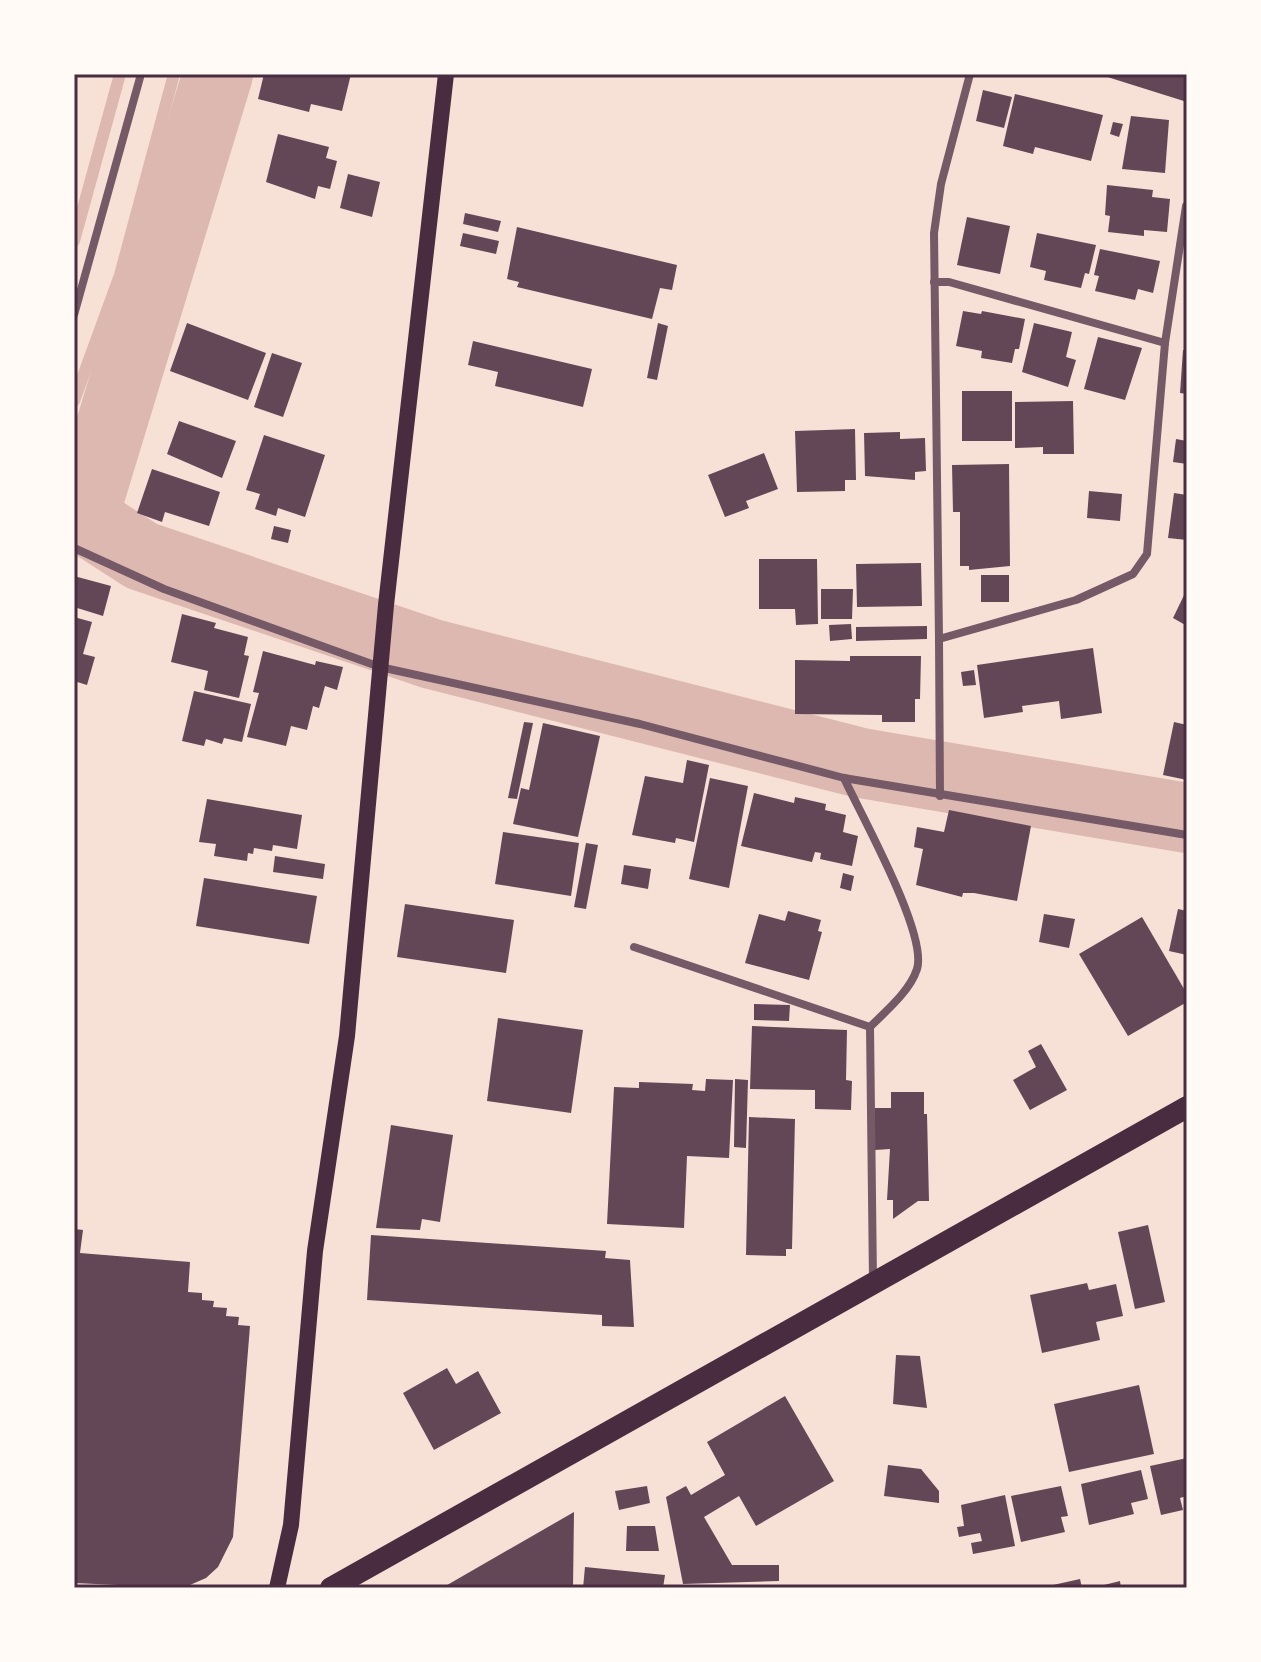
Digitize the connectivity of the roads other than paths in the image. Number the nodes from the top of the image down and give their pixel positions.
1 (141, 74) edge
2 (446, 74) edge
3 (970, 74) edge
4 (1186, 206) edge
5 (934, 282) junction
6 (74, 315) edge
7 (1165, 343) junction
8 (74, 548) edge
9 (939, 639) junction
10 (380, 667) junction
11 (844, 778) junction
12 (940, 796) junction
13 (1187, 835) edge
14 (634, 947) dead end
15 (870, 1027) junction
16 (1187, 1107) edge
17 (873, 1282) junction
18 (277, 1588) edge
19 (331, 1588) edge

1 - 6 street
2 - 10 main road
3 - 5 street
4 - 7 street
5 - 7 street
5 - 9 street
7 - 9 street
8 - 10 street
9 - 12 street
10 - 11 street
10 - 18 main road
11 - 12 street
11 - 15 street
12 - 13 street
14 - 15 street
15 - 17 street
16 - 17 highway
17 - 19 highway

